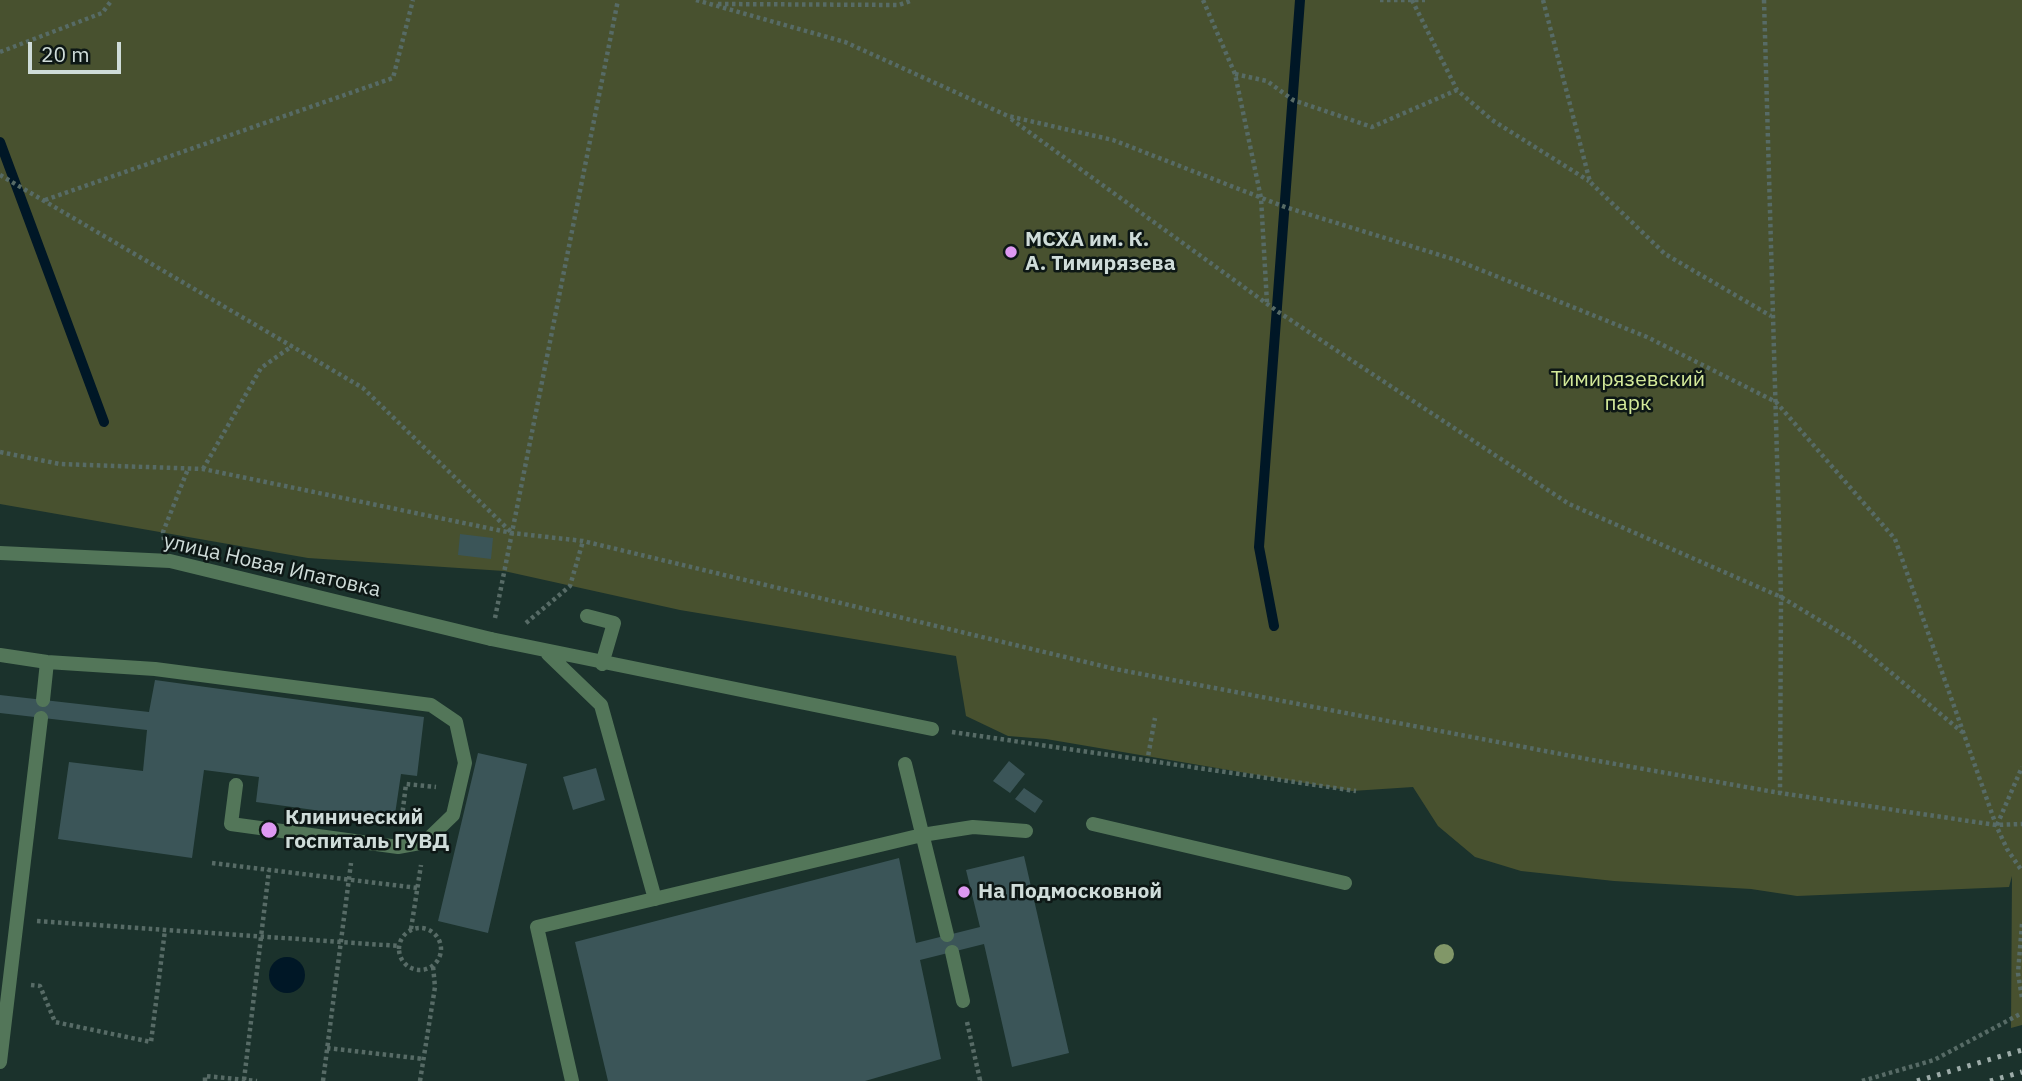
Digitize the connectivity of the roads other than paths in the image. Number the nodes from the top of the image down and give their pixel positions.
1 (0, 553) edge
2 (587, 616) dead end
3 (547, 653) junction
4 (0, 655) edge
5 (47, 662) junction
6 (602, 664) junction
7 (43, 700) dead end
8 (41, 718) dead end
9 (932, 729) road end
10 (905, 764) dead end
11 (236, 785) dead end
12 (1093, 824) dead end
13 (1026, 831) dead end
14 (922, 835) junction
15 (1345, 883) dead end
16 (655, 899) junction
17 (947, 935) dead end
18 (952, 952) dead end
19 (963, 1001) road end
20 (0, 1062) edge
21 (572, 1081) edge

1 - 3 street, улица Новая Ипатовка
2 - 6 street
3 - 6 street, улица Новая Ипатовка
3 - 16 street
4 - 5 street
5 - 7 street
5 - 11 street
6 - 9 street, улица Новая Ипатовка
8 - 20 street
10 - 14 street
12 - 15 street
13 - 14 street
14 - 16 street
14 - 17 street
16 - 21 street
18 - 19 street

